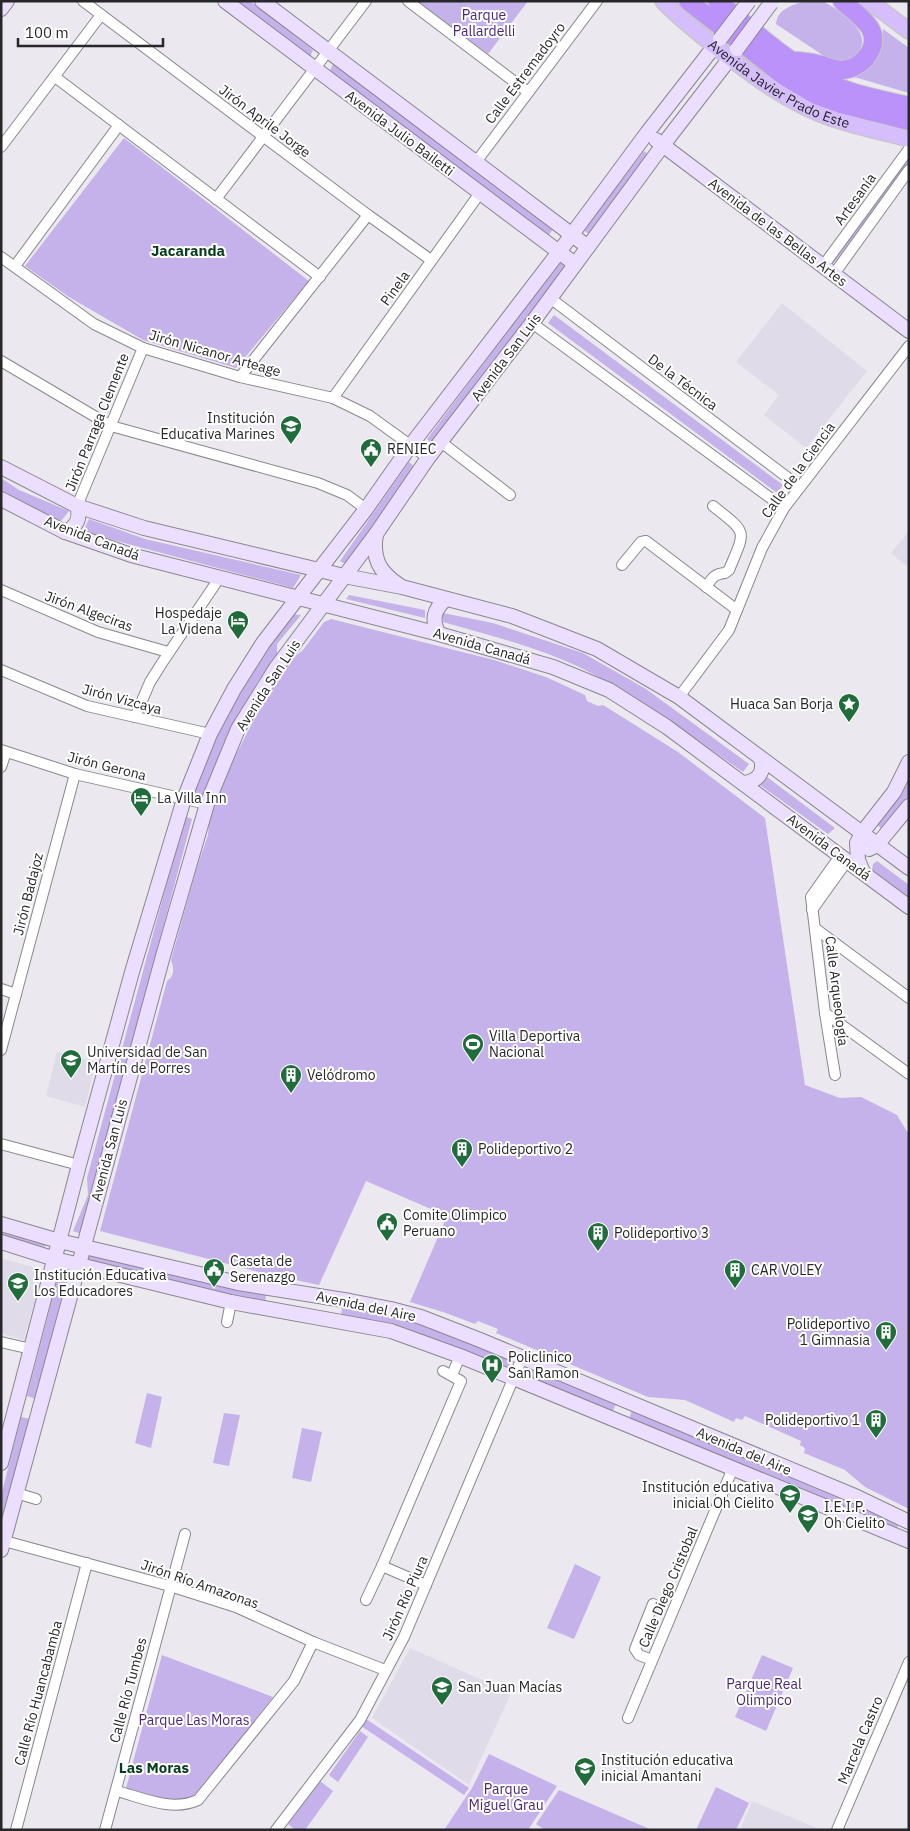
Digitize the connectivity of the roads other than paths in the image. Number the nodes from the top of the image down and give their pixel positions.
1 (7, 1) edge
2 (83, 1) edge
3 (225, 1) edge
4 (262, 1) edge
5 (366, 1) edge
6 (408, 1) edge
7 (596, 1) edge
8 (663, 1) edge
9 (688, 1) edge
10 (717, 1) edge
11 (750, 1) edge
12 (842, 1) edge
13 (869, 1) edge
14 (772, 2) edge
15 (1, 9) edge
16 (101, 15) junction
17 (909, 31) edge
18 (718, 43) junction
19 (327, 50) junction
20 (734, 54) junction
21 (791, 61) junction
22 (314, 68) junction
23 (55, 77) junction
24 (528, 92) junction
25 (909, 106) edge
26 (909, 121) edge
27 (119, 125) junction
28 (647, 133) junction
29 (263, 136) junction
30 (909, 138) edge
31 (663, 145) junction
32 (1, 147) edge
33 (909, 149) edge
34 (476, 162) junction
35 (909, 170) edge
36 (480, 193) junction
37 (216, 198) junction
38 (368, 215) junction
39 (572, 235) junction
40 (588, 247) junction
41 (559, 252) junction
42 (1, 257) edge
43 (431, 260) junction
44 (575, 264) junction
45 (14, 266) junction
46 (828, 270) junction
47 (320, 278) junction
48 (550, 298) junction
49 (532, 323) junction
50 (909, 331) edge
51 (909, 346) edge
52 (142, 348) junction
53 (1, 362) edge
54 (240, 377) junction
55 (333, 398) junction
56 (110, 426) junction
57 (441, 442) junction
58 (411, 445) junction
59 (428, 458) junction
60 (1, 467) edge
61 (800, 487) junction
62 (510, 495) dead end
63 (1, 499) edge
64 (77, 506) junction
65 (714, 506) dead end
66 (784, 508) junction
67 (366, 509) junction
68 (65, 532) junction
69 (376, 534) junction
70 (622, 566) dead end
71 (319, 570) junction
72 (344, 576) junction
73 (220, 577) junction
74 (402, 587) junction
75 (706, 587) junction
76 (1, 590) edge
77 (298, 598) junction
78 (446, 599) junction
79 (324, 604) junction
80 (737, 610) junction
81 (439, 634) junction
82 (168, 652) junction
83 (1, 670) edge
84 (679, 697) junction
85 (135, 718) junction
86 (210, 734) junction
87 (3, 751) edge
88 (761, 759) junction
89 (909, 762) edge
90 (1, 767) edge
91 (75, 774) junction
92 (744, 784) junction
93 (184, 799) junction
94 (207, 804) junction
95 (909, 806) edge
96 (862, 833) junction
97 (877, 844) junction
98 (848, 856) junction
99 (909, 868) edge
100 (909, 907) edge
101 (816, 929) junction
102 (1, 989) edge
103 (16, 994) junction
104 (909, 998) edge
105 (825, 1013) junction
106 (1, 1050) edge
107 (909, 1074) edge
108 (835, 1075) dead end
109 (1, 1144) edge
110 (79, 1165) junction
111 (1, 1224) edge
112 (59, 1241) junction
113 (1, 1242) edge
114 (83, 1246) junction
115 (55, 1259) junction
116 (78, 1264) junction
117 (314, 1295) junction
118 (231, 1302) junction
119 (311, 1316) junction
120 (227, 1322) dead end
121 (1, 1342) edge
122 (31, 1349) junction
123 (460, 1356) junction
124 (522, 1358) junction
125 (514, 1378) junction
126 (628, 1402) junction
127 (16, 1408) junction
128 (38, 1413) junction
129 (620, 1421) junction
130 (1, 1463) edge
131 (733, 1468) junction
132 (16, 1493) junction
133 (36, 1499) dead end
134 (909, 1522) edge
135 (185, 1534) dead end
136 (908, 1537) edge
137 (2, 1544) edge
138 (87, 1563) junction
139 (382, 1566) junction
140 (426, 1585) junction
141 (170, 1586) junction
142 (366, 1600) dead end
143 (653, 1604) dead end
144 (313, 1642) junction
145 (652, 1660) junction
146 (909, 1662) edge
147 (385, 1670) junction
148 (628, 1718) dead end
149 (116, 1790) junction
150 (16, 1830) edge
151 (105, 1830) edge
152 (276, 1830) edge
153 (837, 1830) edge

1 - 15 main road
2 - 16 street, Jirón Aprile Jorge
3 - 22 main road, Avenida Julio Bailetti
4 - 19 main road, Avenida Julio Bailetti
5 - 19 street
6 - 24 street
7 - 24 street, Calle Estremadoyro
8 - 18 main road, Avenida Javier Prado Este
9 - 26 highway, Avenida Javier Prado Este
10 - 21 highway, Avenida Javier Prado Este
11 - 18 main road, Avenida San Luis, bridge
12 - 21 highway
13 - 17 main road
14 - 20 main road, Avenida San Luis, bridge
16 - 23 street
16 - 29 street, Jirón Aprile Jorge
18 - 20 main road, Avenida Javier Prado Este
18 - 28 main road, Avenida San Luis
19 - 22 street
19 - 34 main road, Avenida Julio Bailetti
20 - 30 main road, Avenida Javier Prado Este
20 - 31 main road, Avenida San Luis
21 - 25 highway, Avenida Javier Prado Este
22 - 29 street
22 - 36 main road, Avenida Julio Bailetti
23 - 27 street
23 - 32 street
24 - 34 street, Calle Estremadoyro
27 - 37 street
27 - 45 street
28 - 31 main road, Avenida de las Bellas Artes
28 - 39 main road, Avenida San Luis
29 - 37 street
29 - 38 street, Jirón Aprile Jorge
31 - 40 main road, Avenida San Luis
31 - 46 main road, Avenida de las Bellas Artes
33 - 46 street, Artesanía
34 - 39 main road, Avenida Julio Bailetti
35 - 46 street, Artesanía
36 - 41 main road, Avenida Julio Bailetti
36 - 43 street, Pinela
37 - 47 street
38 - 43 street, Jirón Aprile Jorge
38 - 47 street
39 - 40 main road, Avenida Julio Bailetti
39 - 41 main road, Avenida San Luis
40 - 44 main road, Avenida San Luis
41 - 44 main road, Avenida Julio Bailetti
41 - 58 main road, Avenida San Luis
42 - 45 street, Jirón Nicanor Arteage
43 - 55 street, Pinela
44 - 48 main road, Avenida San Luis
45 - 52 street, Jirón Nicanor Arteage
46 - 50 main road, Avenida de las Bellas Artes
47 - 54 street
48 - 49 main road, Avenida San Luis
48 - 61 street, De la Técnica
49 - 57 main road, Avenida San Luis
49 - 66 street
51 - 61 street, Calle de la Ciencia
52 - 54 street, Jirón Nicanor Arteage
52 - 56 street, Jirón Parraga Clemente
53 - 56 street
54 - 55 street, Jirón Nicanor Arteage
55 - 58 street, Jirón Nicanor Arteage
56 - 64 street, Jirón Parraga Clemente
56 - 67 street
57 - 59 main road, Avenida San Luis
57 - 62 street
58 - 59 street, Jirón Nicanor Arteage
58 - 67 main road, Avenida San Luis
59 - 69 main road, Avenida San Luis
60 - 64 main road, Avenida Canadá
61 - 66 street, Calle de la Ciencia
63 - 68 main road, Avenida Canadá
64 - 68 main road
64 - 71 main road, Avenida Canadá
65 - 75 street
66 - 80 street, Calle de la Ciencia
67 - 71 main road, Avenida San Luis
68 - 73 main road, Avenida Canadá
69 - 72 main road, Avenida San Luis
69 - 74 main road
70 - 75 street
71 - 72 main road, Avenida Canadá
71 - 77 main road, Avenida San Luis
72 - 74 main road, Avenida Canadá
72 - 79 main road, Avenida San Luis
73 - 77 main road, Avenida Canadá
73 - 82 street
74 - 78 main road, Avenida Canadá
75 - 80 street
76 - 82 street, Jirón Algeciras
77 - 79 main road, Avenida Canadá
77 - 86 main road, Avenida San Luis
78 - 81 main road
78 - 84 main road, Avenida Canadá
79 - 81 main road, Avenida Canadá
79 - 94 main road, Avenida San Luis
80 - 84 street, Calle de la Ciencia
81 - 92 main road, Avenida Canadá
82 - 85 street
83 - 85 street, Jirón Vizcaya
84 - 88 main road, Avenida Canadá
85 - 86 street, Jirón Vizcaya
86 - 93 main road, Avenida San Luis
87 - 90 street
87 - 91 street, Jirón Gerona
88 - 92 main road
88 - 96 main road, Avenida Canadá
89 - 96 main road
91 - 93 street, Jirón Gerona
91 - 103 street, Jirón Badajoz
92 - 98 main road, Avenida Canadá
93 - 94 street, Jirón Gerona
93 - 110 main road, Avenida San Luis
94 - 114 main road, Avenida San Luis
95 - 97 main road
96 - 97 main road, Avenida Canadá
96 - 98 main road
97 - 98 main road
97 - 99 main road, Avenida Canadá
98 - 100 main road, Avenida Canadá
98 - 101 street, Calle Arqueología
101 - 104 street
101 - 105 street, Calle Arqueología
102 - 103 street
103 - 106 street, Jirón Badajoz
105 - 107 street
105 - 108 street, Calle Arqueología
109 - 110 street
110 - 112 main road, Avenida San Luis
111 - 112 main road, Avenida del Aire
112 - 114 main road, Avenida del Aire
112 - 115 main road, Avenida San Luis
113 - 115 main road, Avenida del Aire
114 - 116 main road, Avenida San Luis
114 - 117 main road, Avenida del Aire
115 - 116 main road, Avenida del Aire
115 - 122 main road, Avenida San Luis
116 - 118 main road, Avenida del Aire
116 - 128 main road, Avenida San Luis
117 - 119 main road
117 - 124 main road, Avenida del Aire
118 - 119 main road, Avenida del Aire
118 - 120 street
119 - 123 main road, Avenida del Aire
121 - 122 street
122 - 127 main road, Avenida San Luis
123 - 125 main road, Avenida del Aire
123 - 139 street
124 - 125 street, Jirón Río Piura
124 - 126 main road, Avenida del Aire
125 - 129 main road, Avenida del Aire
125 - 140 street, Jirón Río Piura
126 - 129 main road
126 - 134 main road, Avenida del Aire
127 - 128 main road
127 - 130 main road, Avenida San Luis
128 - 132 main road, Avenida San Luis
129 - 131 main road, Avenida del Aire
131 - 136 main road, Avenida del Aire
131 - 145 street, Calle Diego Cristobal
132 - 133 street
132 - 137 main road, Avenida San Luis
135 - 141 street, Calle Río Tumbes
137 - 138 street, Jirón Río Amazonas
138 - 141 street, Jirón Río Amazonas
138 - 150 street, Calle Río Huancabamba
139 - 140 street
139 - 142 street
140 - 147 street, Jirón Río Piura
141 - 144 street, Jirón Río Amazonas
141 - 149 street, Calle Río Tumbes
143 - 145 street
144 - 147 street, Jirón Río Amazonas
144 - 149 street
145 - 148 street, Calle Diego Cristobal
146 - 153 street, Marcela Castro
147 - 152 street, Jirón Río Piura
149 - 151 street, Calle Río Tumbes

